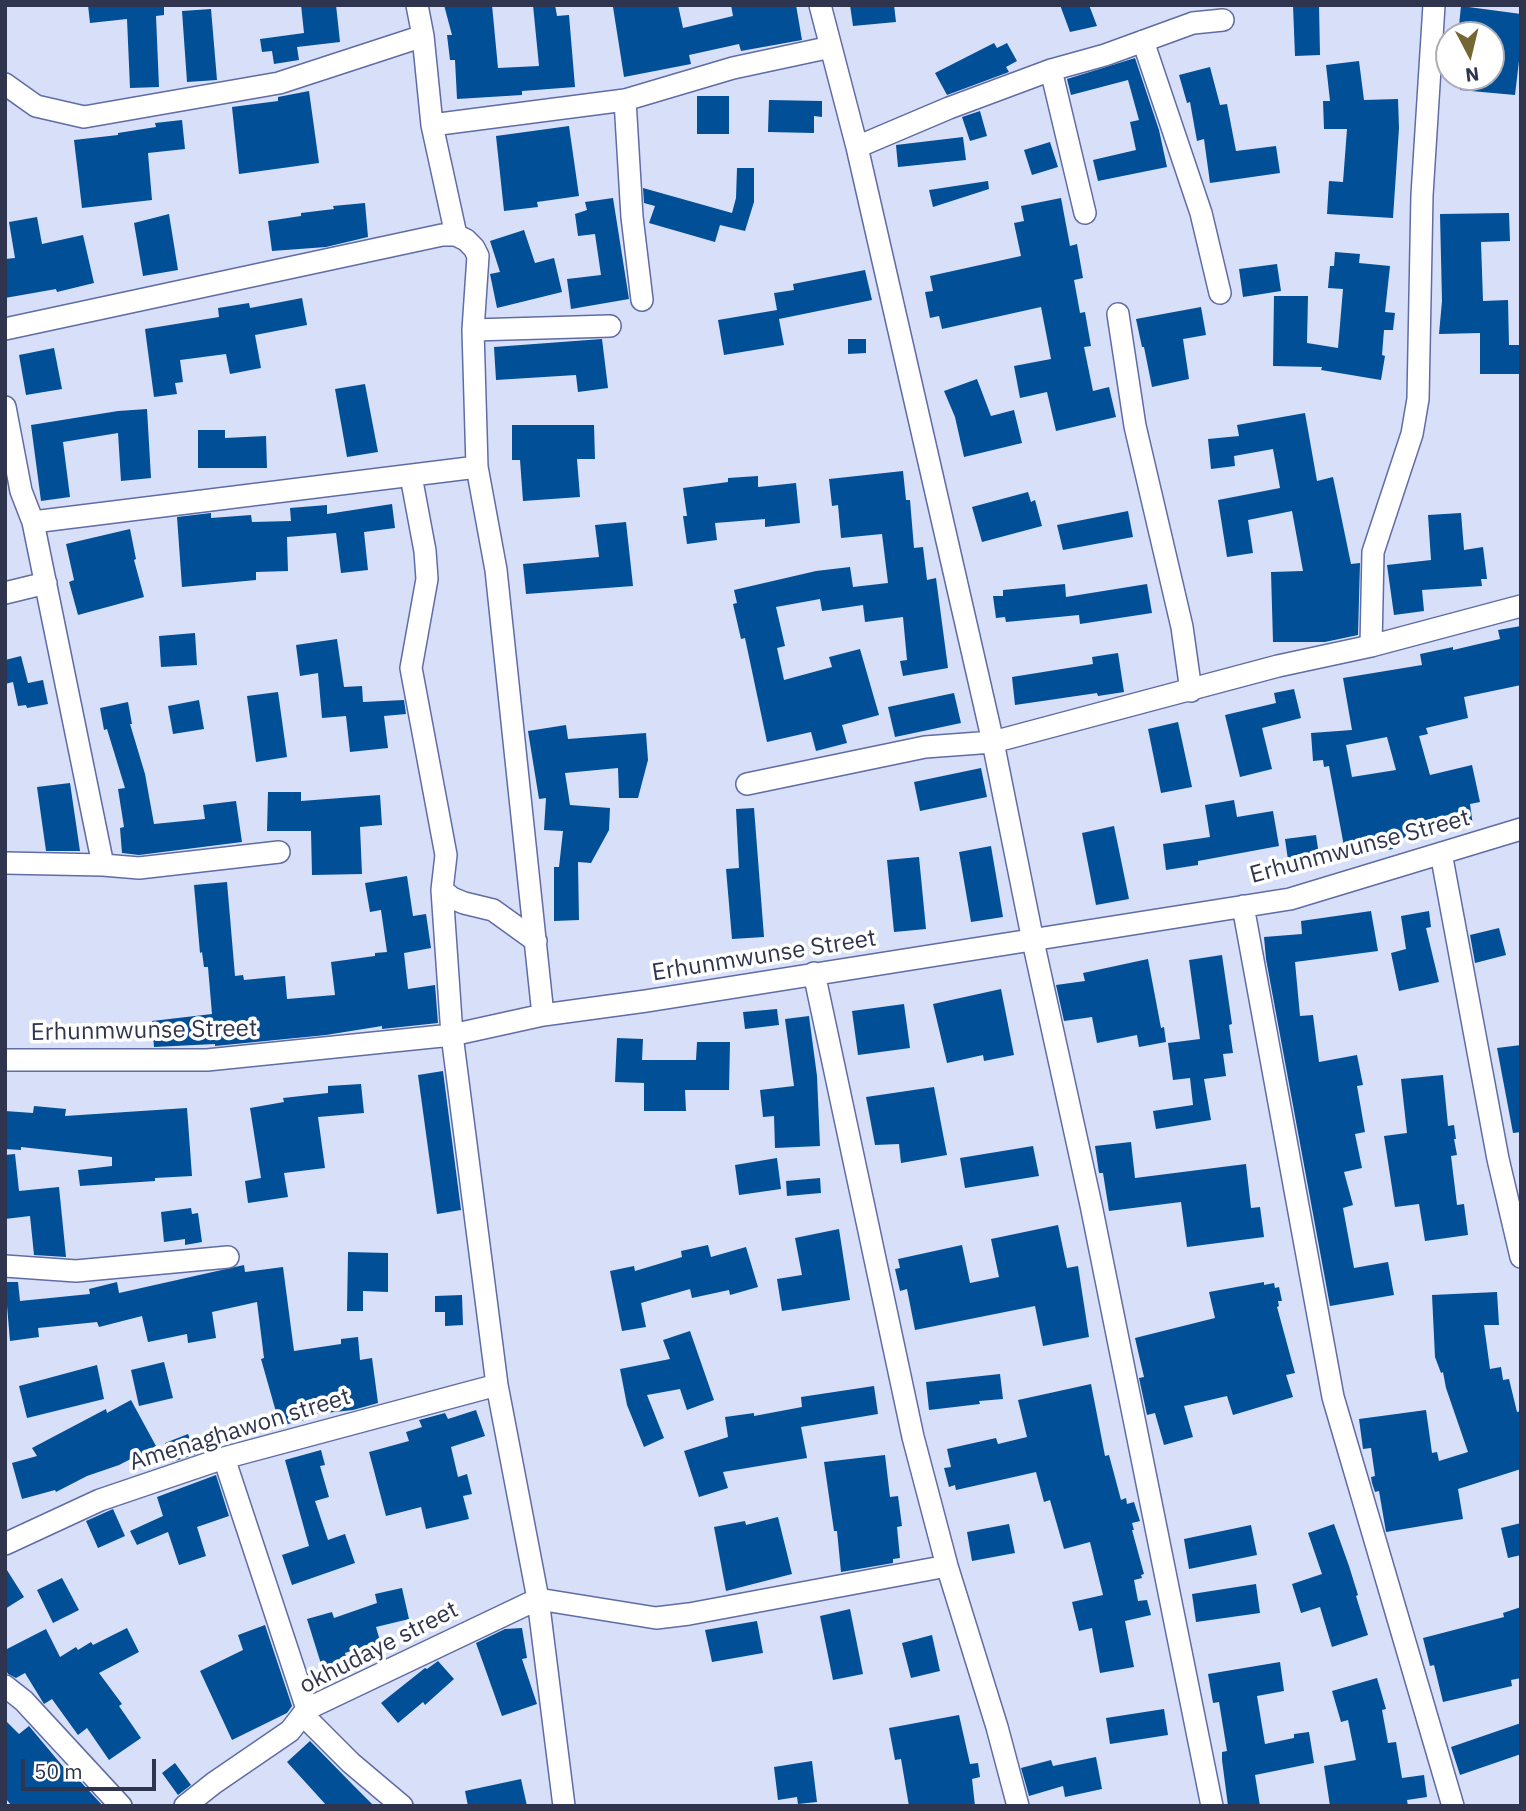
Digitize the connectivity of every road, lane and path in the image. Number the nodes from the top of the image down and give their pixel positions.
1 (417, 5) edge
2 (820, 5) edge
3 (1434, 5) edge
4 (1223, 20) dead end
5 (423, 36) junction
6 (1143, 41) junction
7 (831, 47) junction
8 (1051, 71) junction
9 (5, 84) edge
10 (625, 100) junction
11 (432, 125) junction
12 (857, 146) junction
13 (1085, 213) dead end
14 (456, 234) junction
15 (1220, 293) dead end
16 (642, 300) dead end
17 (1118, 314) dead end
18 (610, 326) dead end
19 (5, 329) edge
20 (473, 330) junction
21 (6, 421) edge
22 (477, 467) junction
23 (411, 476) junction
24 (33, 522) junction
25 (46, 583) junction
26 (5, 593) edge
27 (1521, 606) edge
28 (1371, 646) junction
29 (1191, 691) junction
30 (993, 742) junction
31 (747, 784) dead end
32 (1521, 829) edge
33 (279, 852) dead end
34 (1441, 853) junction
35 (5, 863) edge
36 (103, 865) junction
37 (442, 890) junction
38 (1243, 906) junction
39 (536, 941) junction
40 (1033, 941) junction
41 (814, 974) junction
42 (543, 1015) junction
43 (452, 1035) junction
44 (5, 1060) edge
45 (228, 1257) dead end
46 (1521, 1257) edge
47 (5, 1266) edge
48 (497, 1385) junction
49 (224, 1458) junction
50 (5, 1544) edge
51 (947, 1566) junction
52 (538, 1599) junction
53 (5, 1686) edge
54 (307, 1709) junction
55 (121, 1806) edge
56 (185, 1806) edge
57 (402, 1806) edge
58 (564, 1806) edge
59 (1018, 1806) edge
60 (1212, 1806) edge
61 (1452, 1806) edge

1 - 5 street
2 - 7 street
3 - 28 street
4 - 6 street
5 - 9 street
5 - 11 street
6 - 8 street
6 - 15 street
7 - 10 street
7 - 12 street
8 - 12 street
8 - 13 street
10 - 11 street
10 - 16 street
11 - 14 street
12 - 30 street
14 - 19 street
14 - 20 street
17 - 29 street
18 - 20 street
20 - 22 street
21 - 24 street
22 - 23 street
22 - 39 street
23 - 24 street
23 - 37 street
24 - 25 street
25 - 26 street
25 - 36 street
27 - 28 street
28 - 29 street
29 - 30 street
30 - 31 street
30 - 40 street
32 - 34 street, Erhunmwunse Street
33 - 36 street
34 - 38 street, Erhunmwunse Street
34 - 46 street
35 - 36 street
37 - 39 street
37 - 43 street
38 - 40 street, Erhunmwunse Street
38 - 61 street
39 - 42 street
40 - 41 street, Erhunmwunse Street
40 - 60 street
41 - 42 street, Erhunmwunse Street
41 - 51 street
42 - 43 street, Erhunmwunse Street
43 - 44 street, Erhunmwunse Street
43 - 48 street
45 - 47 street
48 - 49 street, Amenaghawon street
48 - 52 street
49 - 50 street, Amenaghawon street
49 - 54 street
51 - 52 street
51 - 59 street
52 - 54 street, okhudaye street
52 - 58 street
53 - 55 street
54 - 56 street, okhudaye street
54 - 57 street

